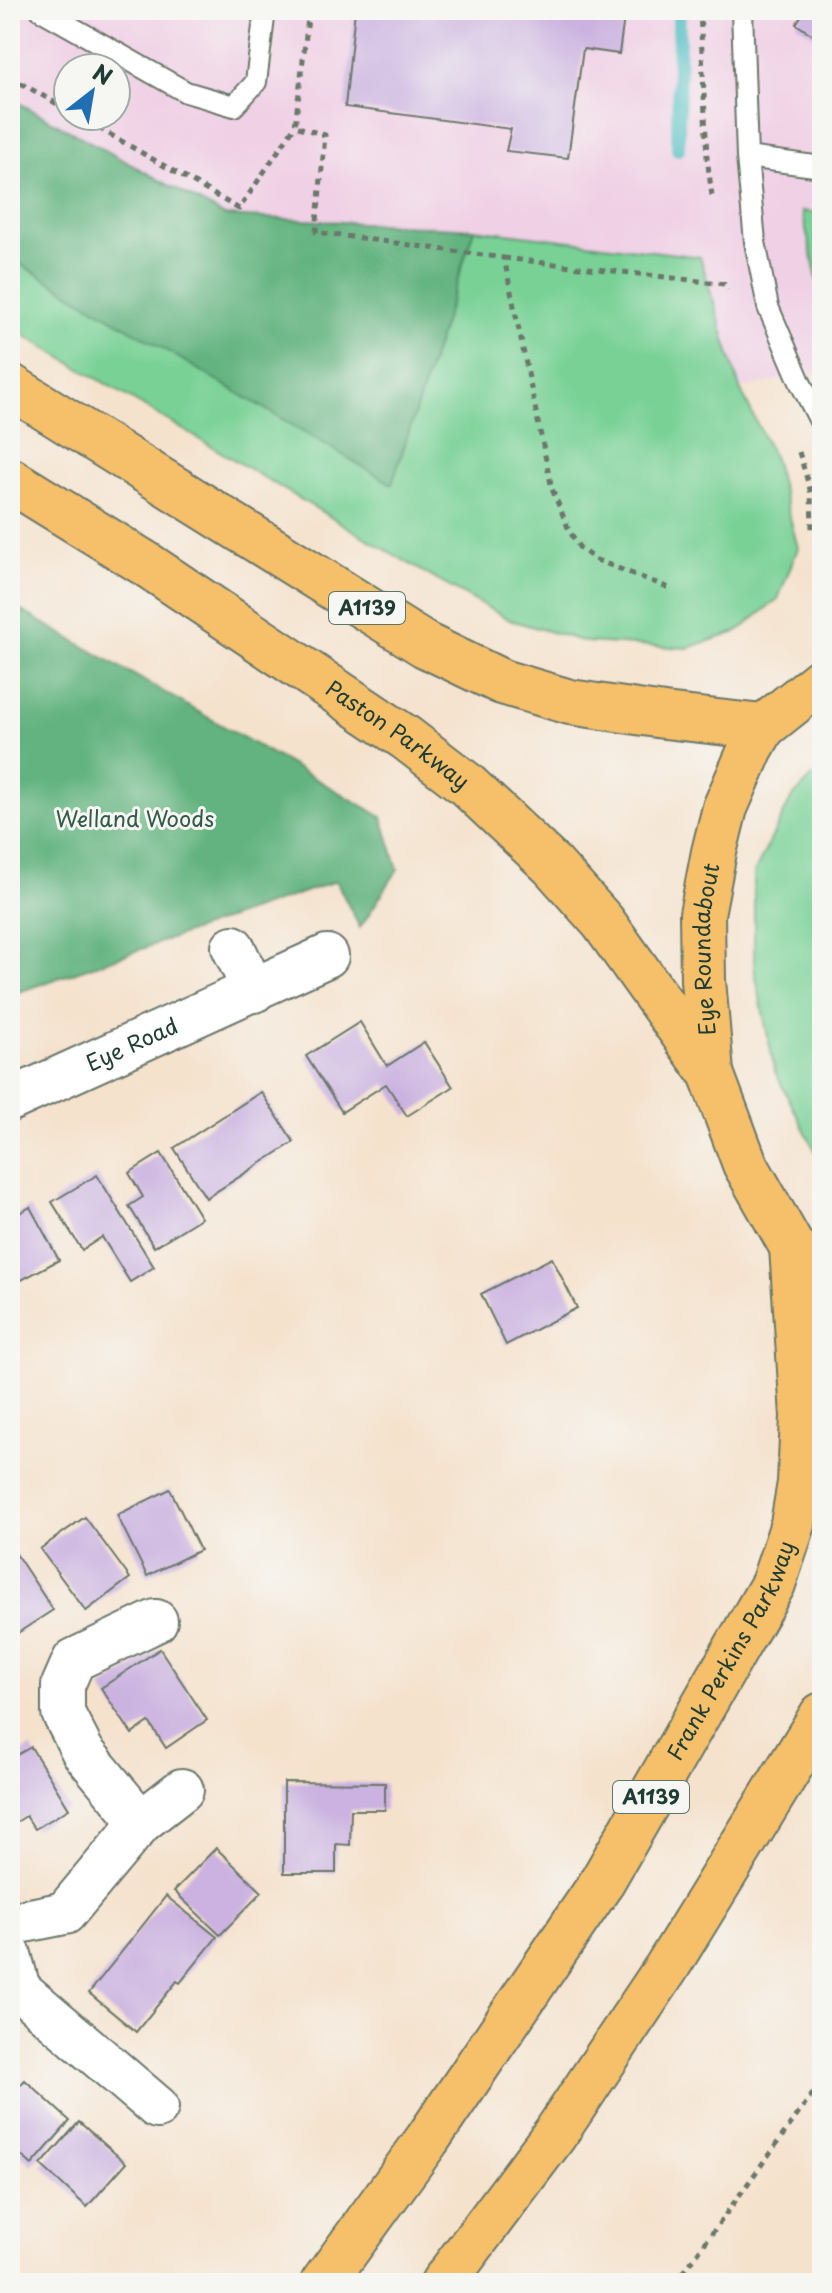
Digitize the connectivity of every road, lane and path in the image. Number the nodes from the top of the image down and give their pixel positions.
1 (41, 10) edge
2 (265, 10) edge
3 (309, 10) edge
4 (742, 10) edge
5 (10, 77) edge
6 (52, 101) edge
7 (295, 126) junction
8 (106, 132) edge
9 (747, 157) junction
10 (822, 167) edge
11 (504, 258) junction
12 (730, 296) dead end
13 (10, 386) edge
14 (822, 425) edge
15 (798, 449) dead end
16 (10, 480) edge
17 (812, 530) dead end
18 (672, 589) dead end
19 (819, 677) edge
20 (763, 727) junction
21 (233, 947) dead end
22 (327, 956) dead end
23 (254, 991) junction
24 (711, 1073) junction
25 (10, 1100) edge
26 (807, 1260) edge
27 (156, 1621) dead end
28 (822, 1715) edge
29 (182, 1790) dead end
30 (141, 1822) junction
31 (10, 1924) edge
32 (10, 1955) edge
33 (822, 2081) edge
34 (157, 2107) dead end
35 (323, 2283) edge
36 (443, 2283) edge
37 (676, 2283) edge

1 - 2 lane
3 - 7 path
4 - 9 lane
5 - 6 path
7 - 8 path
7 - 11 path
9 - 10 lane
9 - 14 lane
11 - 12 path
11 - 18 path
13 - 20 highway, A1139
15 - 17 path
16 - 24 highway, Paston Parkway
19 - 20 highway, Eye Roundabout
20 - 24 highway, Eye Roundabout
21 - 23 street
22 - 23 street, Eye Road
23 - 25 street, Eye Road
24 - 26 highway, Eye Roundabout
26 - 35 highway, Frank Perkins Parkway / A1139
27 - 30 street
28 - 36 highway
29 - 30 street
30 - 31 street
32 - 34 street
33 - 37 path

